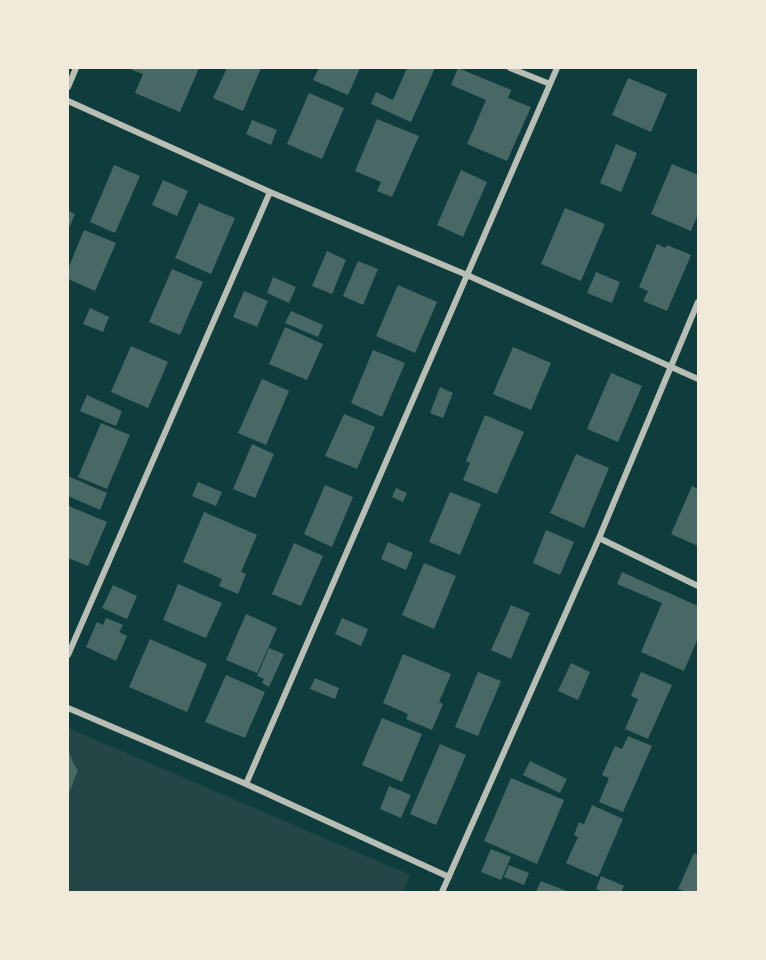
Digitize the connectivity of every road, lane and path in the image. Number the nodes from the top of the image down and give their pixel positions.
1 (76, 68) edge
2 (510, 68) edge
3 (557, 68) edge
4 (549, 84) junction
5 (68, 87) edge
6 (68, 102) edge
7 (270, 192) junction
8 (467, 275) junction
9 (699, 302) edge
10 (670, 367) junction
11 (699, 379) edge
12 (599, 538) junction
13 (699, 586) edge
14 (68, 655) edge
15 (68, 708) edge
16 (246, 784) junction
17 (449, 877) junction
18 (442, 892) edge

1 - 5 street
2 - 4 street
3 - 4 street
4 - 8 street
6 - 7 street
7 - 8 street
7 - 14 street
8 - 10 street
8 - 16 street
9 - 10 street
10 - 11 street
10 - 12 street
12 - 13 street
12 - 17 street
15 - 16 street
16 - 17 street
17 - 18 street

